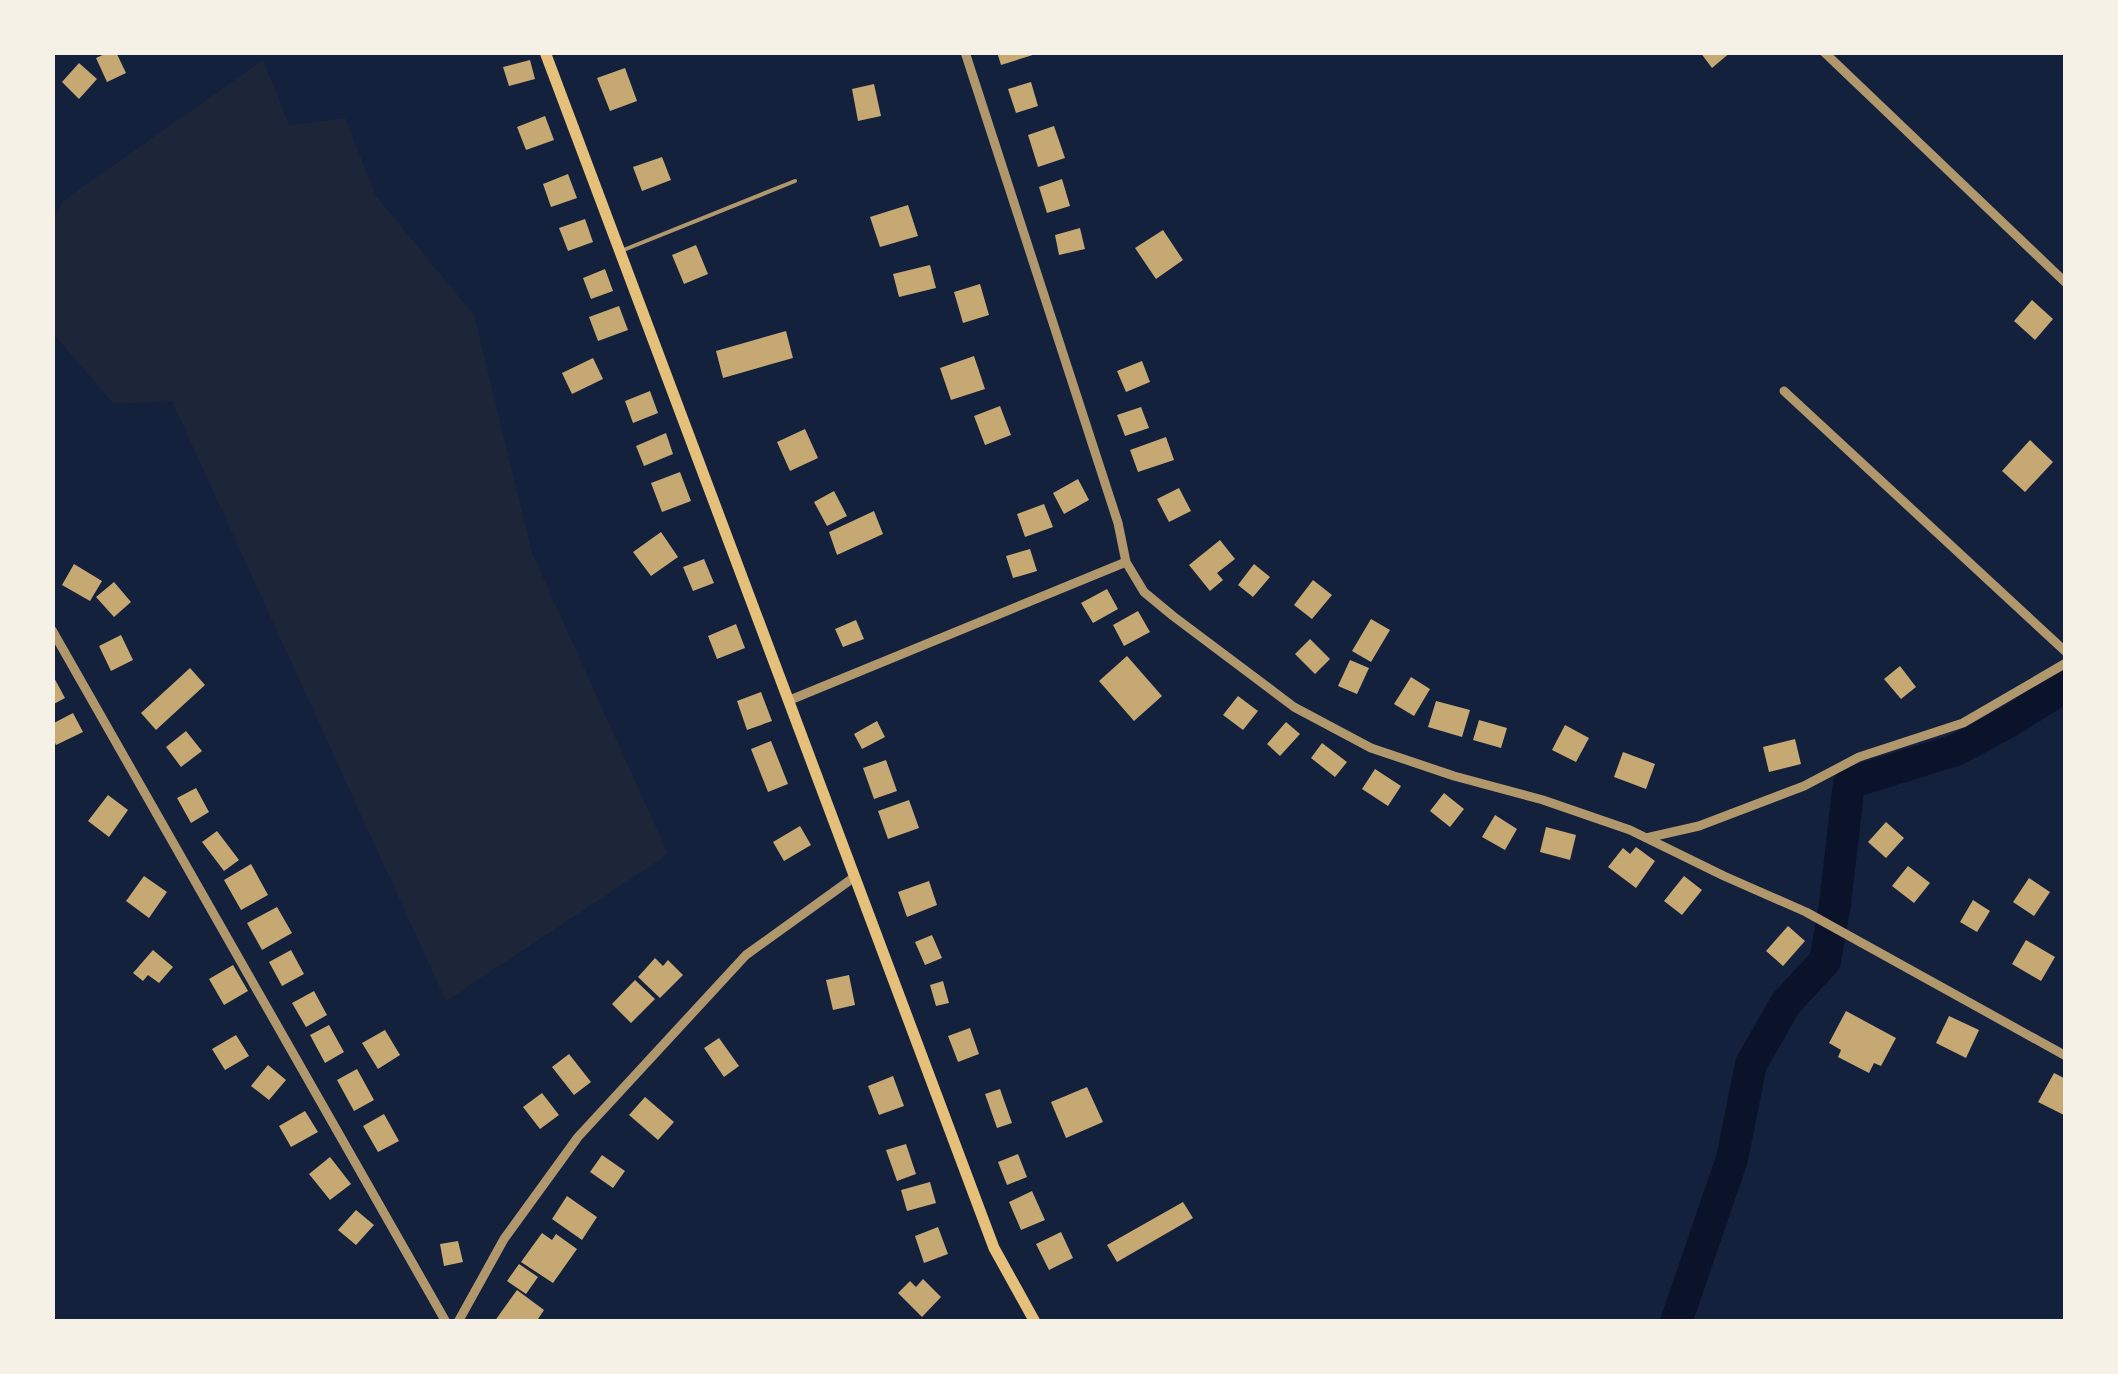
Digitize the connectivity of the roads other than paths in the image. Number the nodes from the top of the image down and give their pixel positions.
1 (545, 52) edge
2 (965, 52) edge
3 (1824, 52) edge
4 (795, 181) dead end
5 (620, 251) junction
6 (2066, 283) edge
7 (1784, 391) dead end
8 (1126, 562) junction
9 (52, 630) edge
10 (2066, 652) edge
11 (2066, 662) edge
12 (790, 700) junction
13 (1646, 838) junction
14 (854, 878) junction
15 (2066, 1056) edge
16 (446, 1322) edge
17 (458, 1322) edge
18 (1035, 1322) edge

1 - 5 main road
2 - 8 street
3 - 6 street
4 - 5 lane
5 - 12 main road
7 - 10 street
8 - 12 street
8 - 13 street
9 - 16 street
11 - 13 street
12 - 14 main road
13 - 15 street
14 - 17 street
14 - 18 main road

